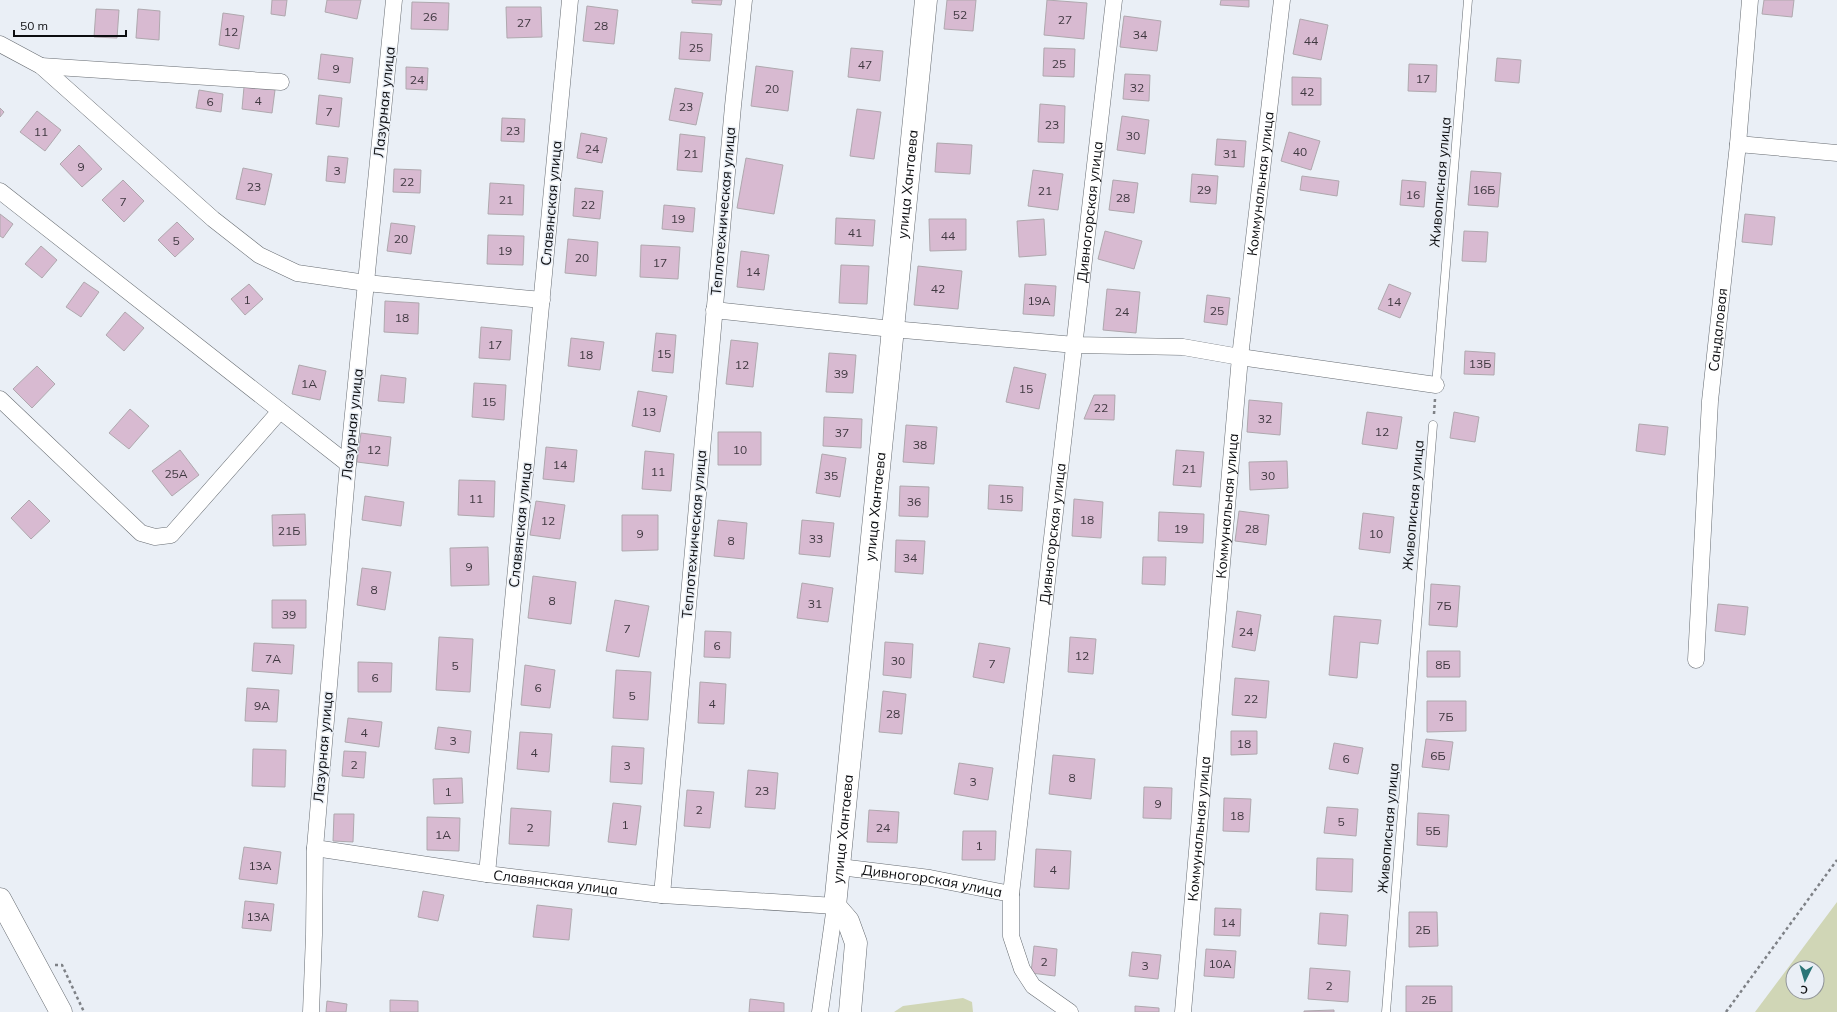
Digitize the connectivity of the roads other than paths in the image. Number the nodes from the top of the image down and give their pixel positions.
1 (394, 0) edge
2 (570, 0) edge
3 (744, 0) edge
4 (926, 0) edge
5 (1114, 0) edge
6 (1282, 0) edge
7 (1468, 0) edge
8 (1750, 0) edge
9 (0, 44) edge
10 (41, 66) junction
11 (281, 82) dead end
12 (1738, 144) junction
13 (1837, 153) edge
14 (0, 191) edge
15 (366, 283) junction
16 (542, 300) junction
17 (714, 310) junction
18 (892, 329) junction
19 (1075, 345) junction
20 (1240, 357) junction
21 (1436, 385) joint
22 (0, 399) edge
23 (280, 411) junction
24 (1433, 425) road end
25 (348, 464) junction
26 (1696, 660) dead end
27 (315, 848) junction
28 (840, 867) junction
29 (487, 874) junction
30 (1011, 894) junction
31 (662, 895) junction
32 (0, 900) edge
33 (835, 906) junction
34 (60, 1012) edge
35 (311, 1012) edge
36 (820, 1012) edge
37 (850, 1012) edge
38 (1070, 1012) edge
39 (1182, 1012) edge
40 (1386, 1012) edge

1 - 15 street, Лазурная улица
2 - 16 street, Славянская улица
3 - 17 street, Теплотехническая улица
4 - 18 street, улица Хантаева
5 - 19 street, Дивногорская улица
6 - 20 street, Коммунальная улица
7 - 21 lane, Живописная улица
8 - 12 street, Сандаловая
9 - 10 street
10 - 11 street
10 - 15 street
12 - 13 street
12 - 26 street, Сандаловая
14 - 23 street
15 - 16 street
15 - 25 street, Лазурная улица
16 - 29 street, Славянская улица
17 - 18 street
17 - 31 street, Теплотехническая улица
18 - 19 street
18 - 28 street, улица Хантаева
19 - 20 street
19 - 30 street, Дивногорская улица
20 - 21 street
20 - 39 street, Коммунальная улица
22 - 23 street
23 - 25 street
24 - 40 lane, Живописная улица
25 - 27 street, Лазурная улица
27 - 29 street
27 - 35 street, Лазурная улица
28 - 30 street, Дивногорская улица
28 - 33 street, улица Хантаева
29 - 31 street, Славянская улица
30 - 38 street
31 - 33 street
32 - 34 street
33 - 36 street, улица Хантаева
33 - 37 street

